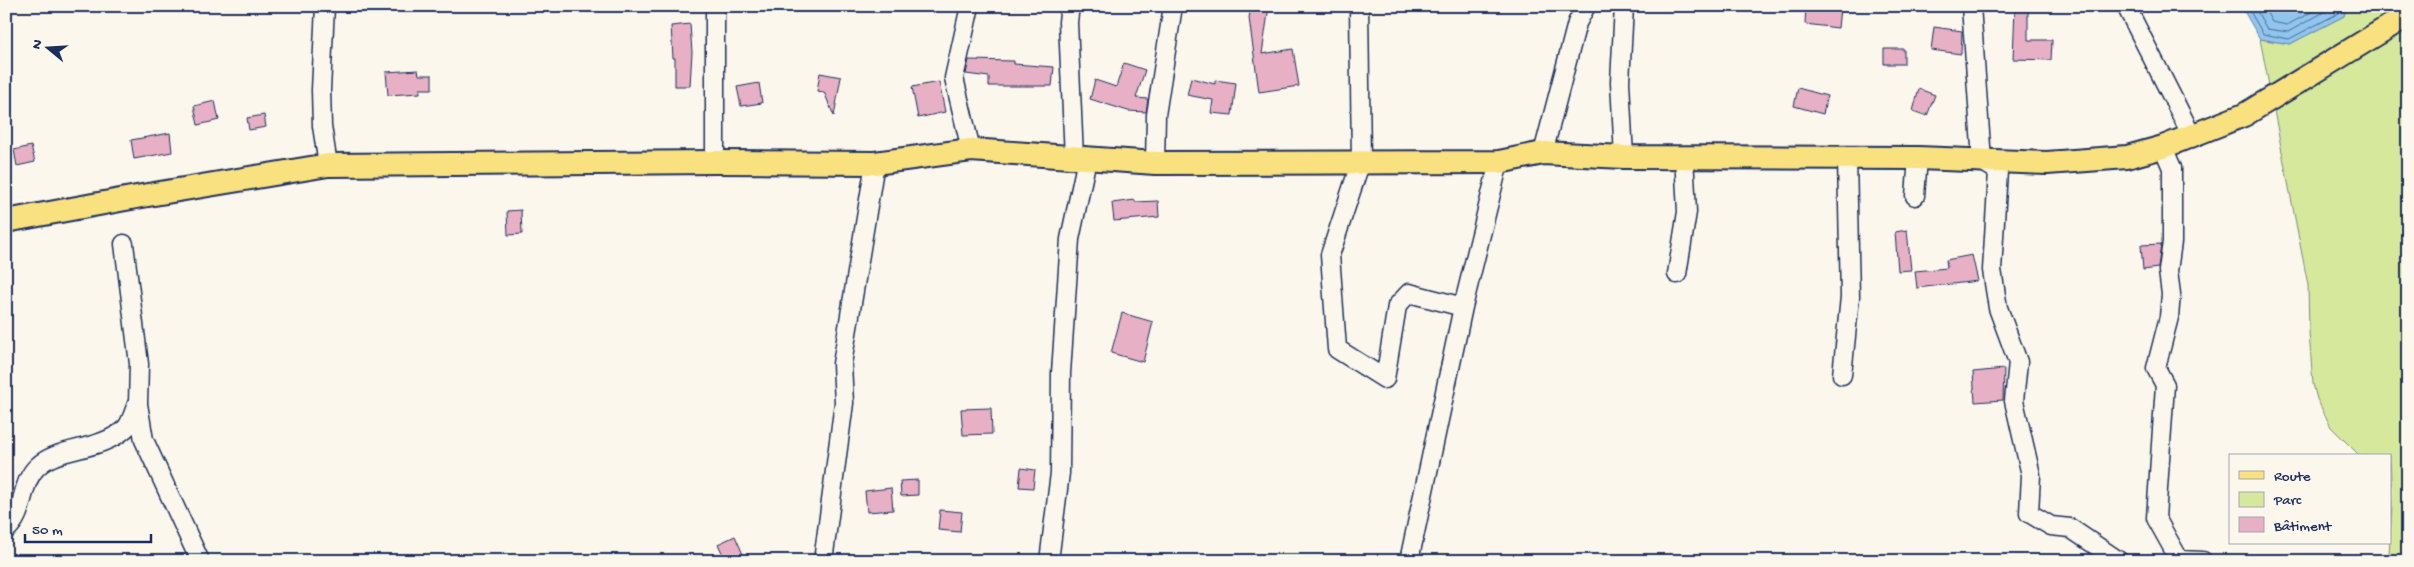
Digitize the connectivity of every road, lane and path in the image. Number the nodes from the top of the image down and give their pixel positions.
1 (325, 6) edge
2 (715, 6) edge
3 (970, 6) edge
4 (1070, 6) edge
5 (1173, 6) edge
6 (1359, 6) edge
7 (1586, 6) edge
8 (1624, 6) edge
9 (1971, 6) edge
10 (2126, 6) edge
11 (2408, 15) edge
12 (2192, 136) junction
13 (2163, 147) junction
14 (971, 150) junction
15 (1543, 153) junction
16 (1684, 156) junction
17 (1624, 157) junction
18 (1918, 158) junction
19 (1081, 159) junction
20 (1847, 159) junction
21 (1361, 161) junction
22 (1982, 161) junction
23 (715, 162) junction
24 (1499, 162) junction
25 (1155, 163) junction
26 (875, 164) junction
27 (328, 165) junction
28 (1914, 196) dead end
29 (6, 220) edge
30 (124, 244) dead end
31 (1677, 274) dead end
32 (1463, 307) junction
33 (1842, 375) dead end
34 (138, 404) junction
35 (6, 530) edge
36 (2179, 560) edge
37 (200, 561) edge
38 (823, 561) edge
39 (1049, 561) edge
40 (1410, 561) edge
41 (2119, 561) edge
42 (2203, 561) edge

1 - 27 street
2 - 23 street
3 - 14 street
4 - 19 street
5 - 25 street
6 - 21 street
7 - 15 street
8 - 17 street
9 - 22 street
10 - 12 street
11 - 12 main road
12 - 13 main road
13 - 22 main road
13 - 36 street
14 - 19 main road
14 - 26 main road
15 - 17 main road
15 - 24 main road
16 - 17 main road
16 - 20 main road
16 - 31 street
18 - 20 main road
18 - 22 main road
18 - 28 street
19 - 25 main road
19 - 39 street
20 - 33 street
21 - 24 main road
21 - 25 main road
21 - 32 street
22 - 41 street
23 - 26 main road
23 - 27 main road
24 - 32 street
26 - 38 street
27 - 29 main road
30 - 34 street
32 - 40 street
34 - 35 street
34 - 37 street
36 - 42 street

